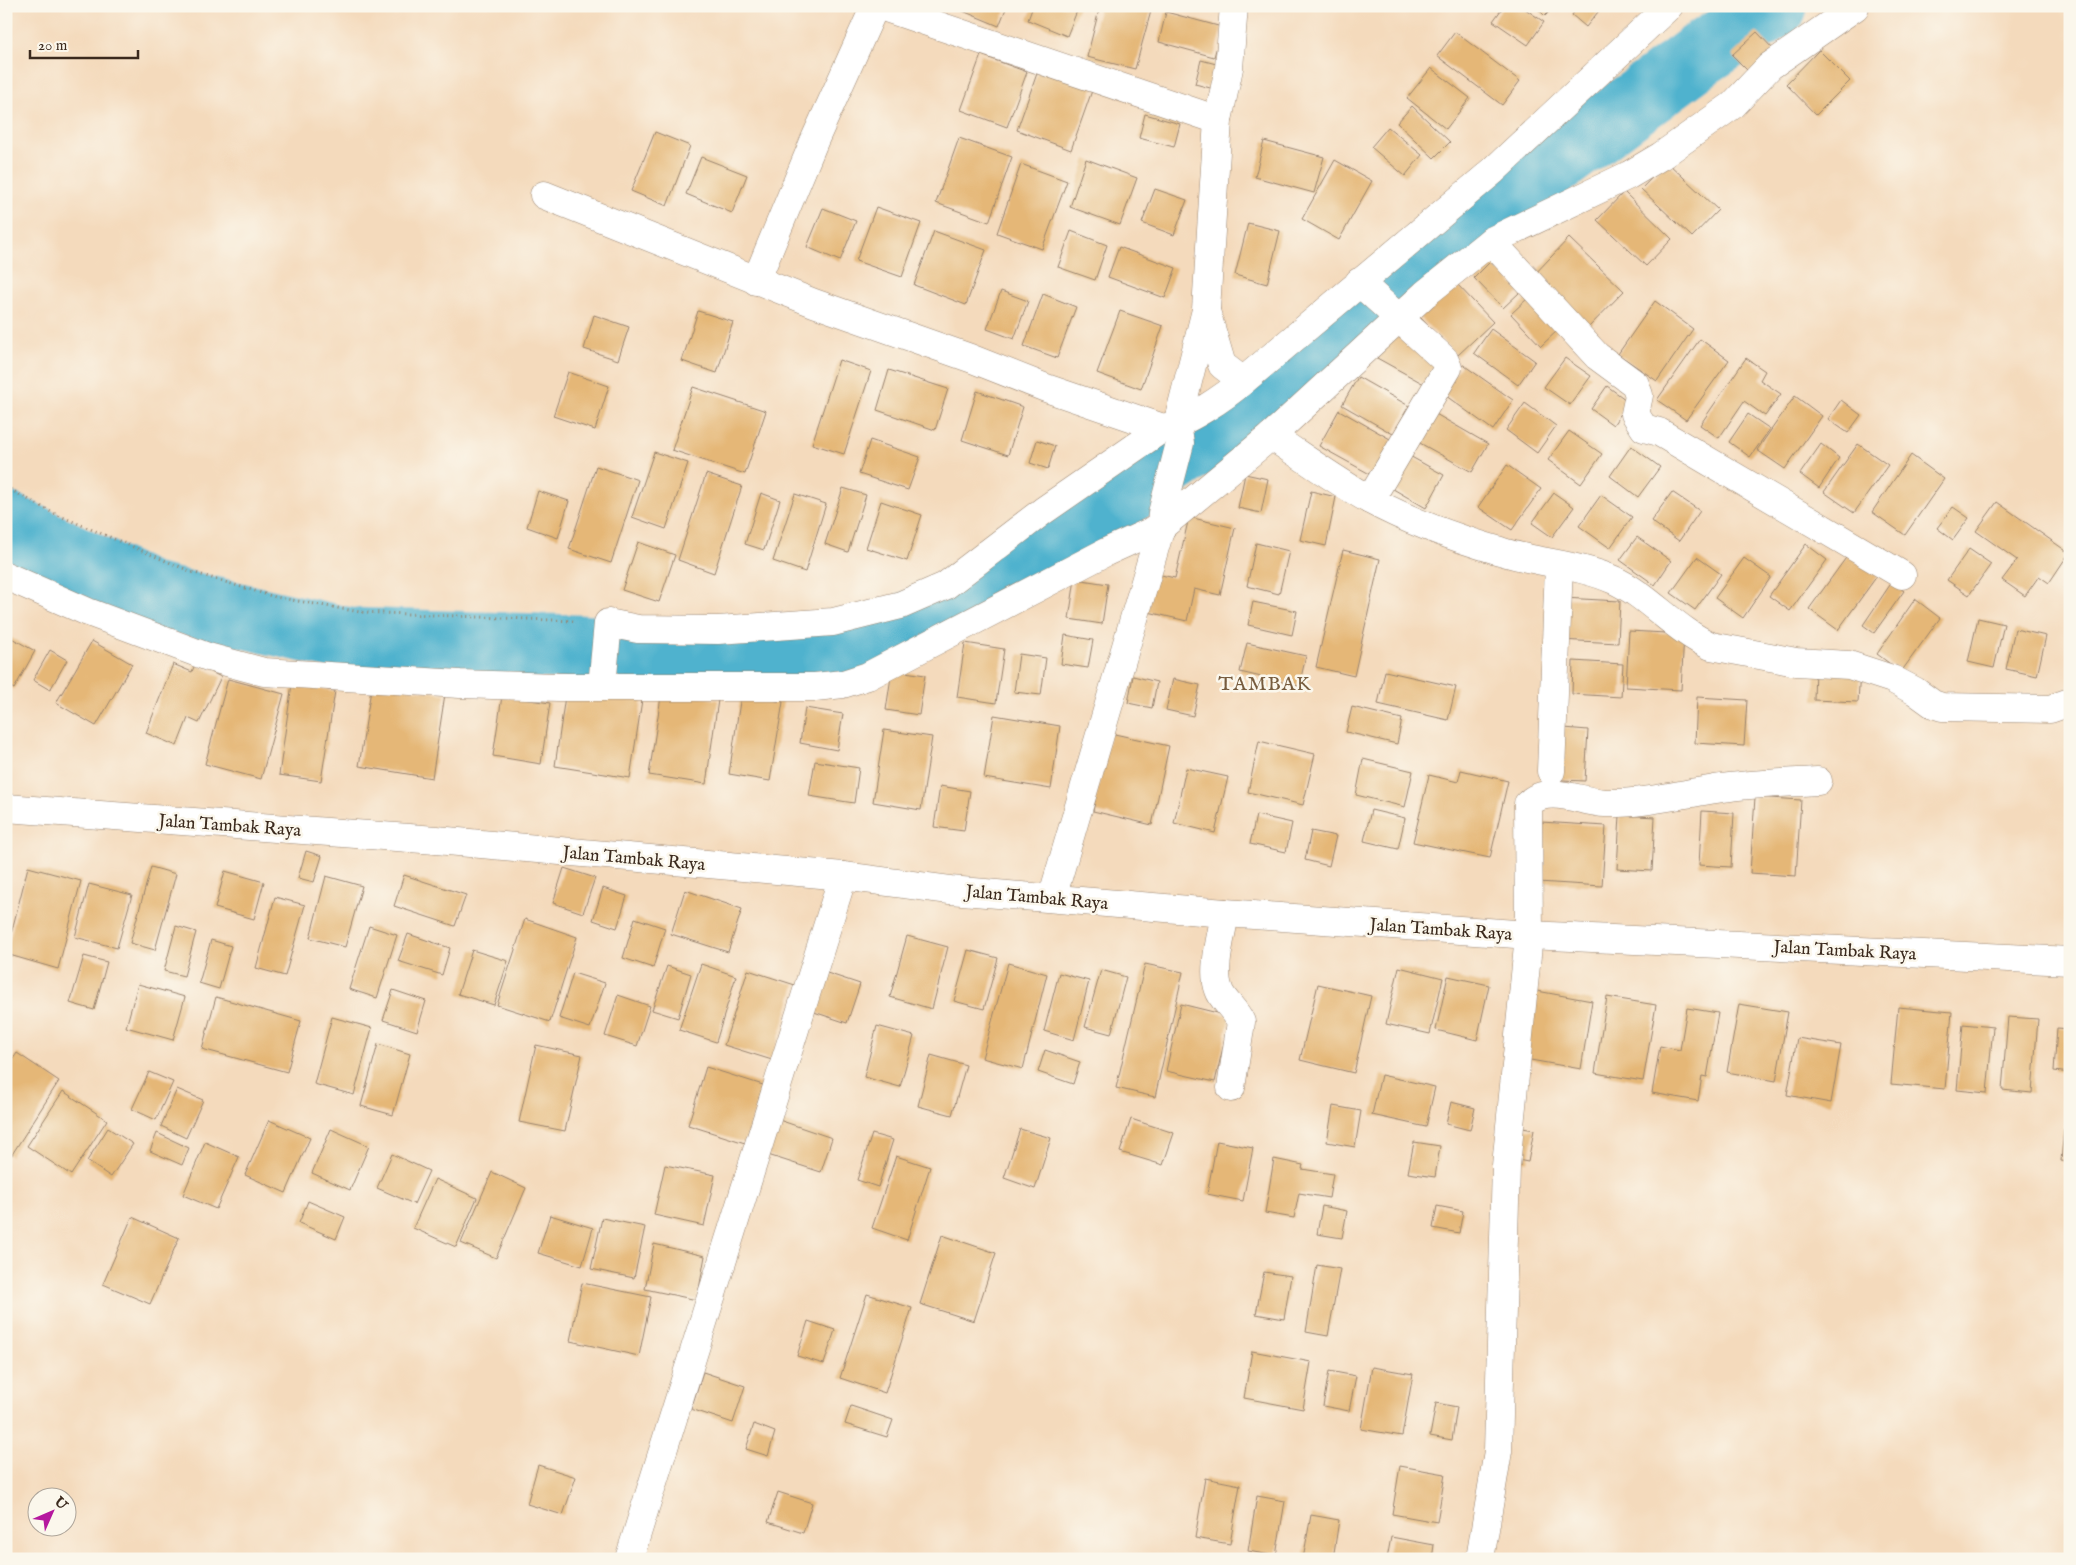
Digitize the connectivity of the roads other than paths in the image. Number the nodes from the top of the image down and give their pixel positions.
1 (875, 6) edge
2 (880, 6) edge
3 (1234, 6) edge
4 (1669, 6) edge
5 (1855, 7) edge
6 (1218, 120) junction
7 (544, 194) dead end
8 (1490, 241) junction
9 (756, 281) junction
10 (1363, 286) junction
11 (1206, 310) junction
12 (1397, 316) junction
13 (1243, 381) junction
14 (1173, 432) junction
15 (1271, 436) junction
16 (1370, 500) junction
17 (1161, 520) junction
18 (1559, 565) junction
19 (1902, 575) dead end
20 (6, 576) edge
21 (602, 683) junction
22 (2070, 702) edge
23 (1551, 771) dead end
24 (1818, 781) dead end
25 (6, 808) edge
26 (843, 876) junction
27 (1052, 898) junction
28 (1225, 913) junction
29 (1529, 935) junction
30 (2070, 961) edge
31 (1231, 1088) dead end
32 (629, 1559) edge
33 (1480, 1559) edge

1 - 9 street
2 - 6 street
3 - 6 street
4 - 10 street
5 - 8 street
6 - 11 street
7 - 9 street
8 - 12 street
8 - 19 street
9 - 14 street
10 - 12 street
10 - 13 street
11 - 13 street
11 - 14 street
12 - 15 street
12 - 16 street
13 - 14 street
14 - 17 street
14 - 21 street
15 - 16 street
15 - 17 street
16 - 18 street
17 - 21 street
17 - 27 street
18 - 22 street
18 - 23 street
20 - 21 street
24 - 29 street
25 - 26 street, Jalan Tambak Raya
26 - 27 street, Jalan Tambak Raya
26 - 32 street
27 - 28 street, Jalan Tambak Raya
28 - 29 street, Jalan Tambak Raya
28 - 31 street
29 - 30 street, Jalan Tambak Raya
29 - 33 street

